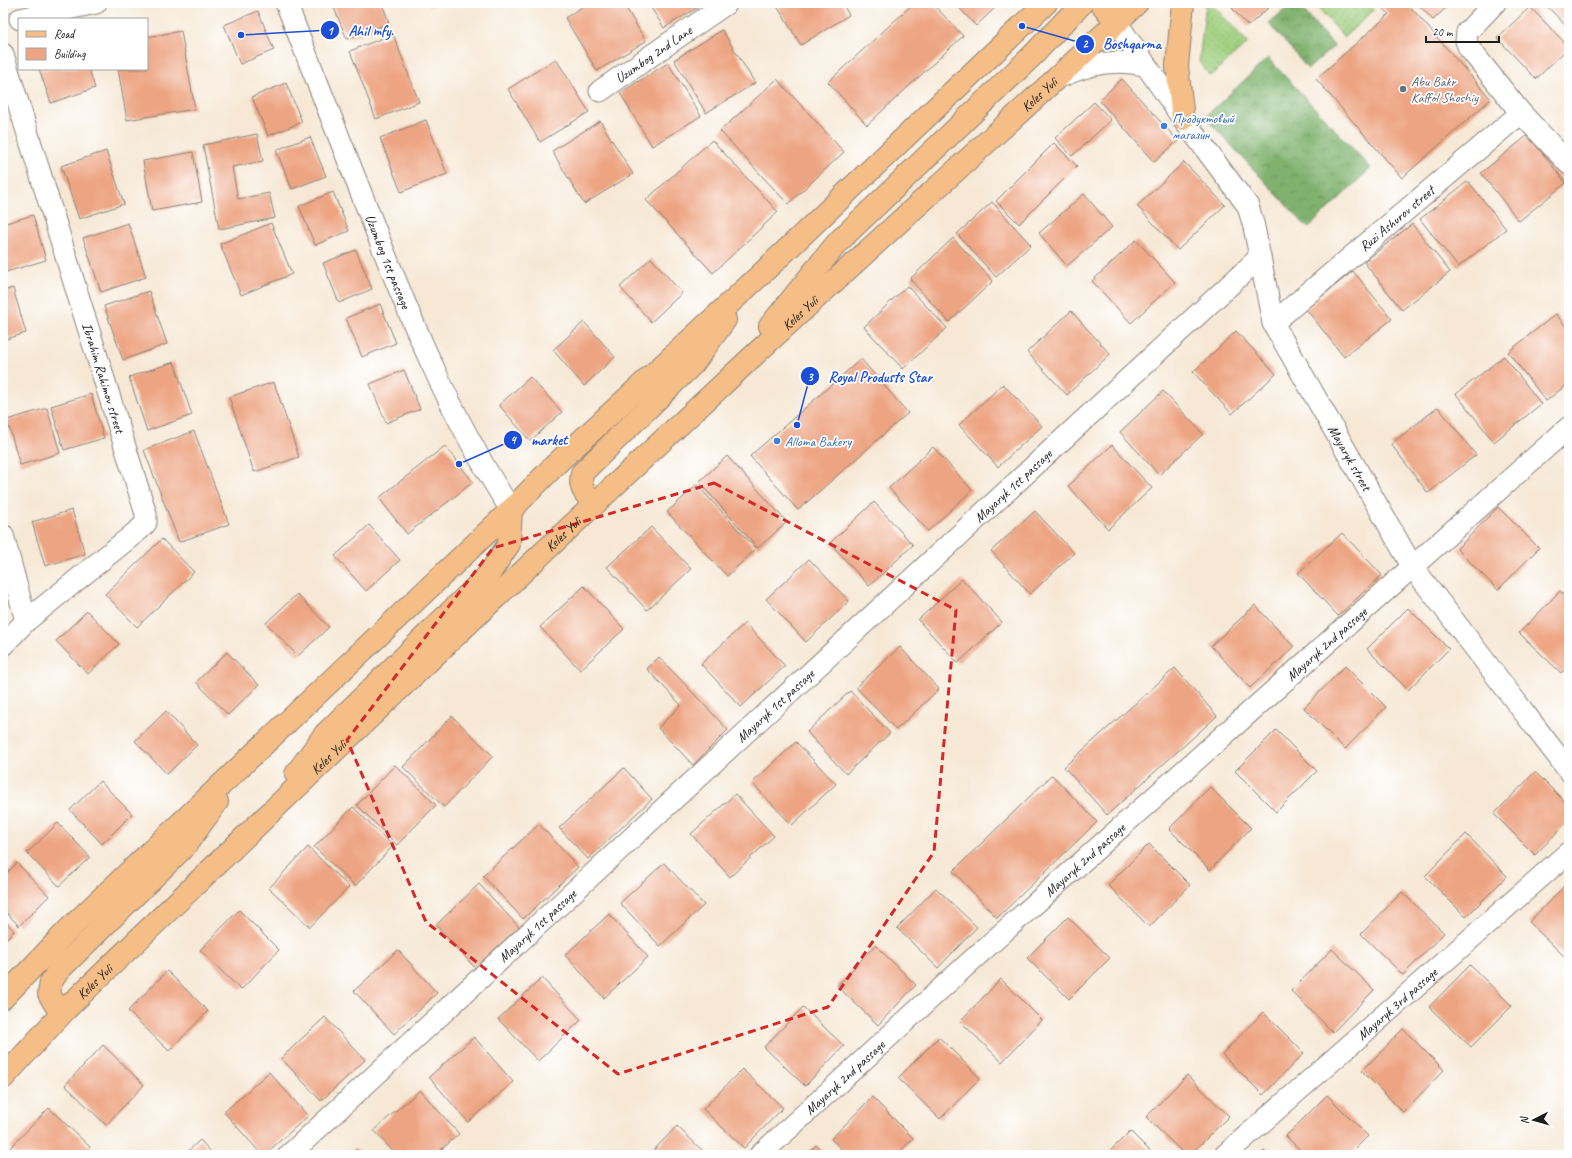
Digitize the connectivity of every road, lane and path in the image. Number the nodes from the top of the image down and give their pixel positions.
1 (96, 3) edge
2 (286, 3) edge
3 (727, 3) edge
4 (1046, 3) edge
5 (1082, 3) edge
6 (1101, 3) edge
7 (1126, 3) edge
8 (1137, 3) edge
9 (1183, 3) edge
10 (1495, 3) edge
11 (25, 18) edge
12 (18, 19) edge
13 (3, 23) edge
14 (1116, 23) junction
15 (3, 54) edge
16 (1144, 65) junction
17 (1058, 78) junction
18 (600, 91) dead end
19 (1521, 113) junction
20 (1183, 119) junction
21 (1569, 164) edge
22 (1260, 257) junction
23 (757, 278) junction
24 (1273, 324) junction
25 (722, 384) junction
26 (1569, 428) edge
27 (595, 504) junction
28 (511, 510) junction
29 (3, 535) edge
30 (1412, 566) junction
31 (26, 621) junction
32 (3, 645) edge
33 (251, 756) junction
34 (1569, 771) edge
35 (261, 821) junction
36 (1569, 852) edge
37 (3, 998) edge
38 (66, 1009) junction
39 (3, 1078) edge
40 (289, 1155) edge
41 (760, 1155) edge
42 (1225, 1155) edge

1 - 11 street
2 - 28 street, Uzumbog 1st passage
3 - 18 street, Uzumbog 2nd Lane
4 - 23 main road
5 - 25 main road
6 - 14 main road
7 - 14 main road
8 - 14 main road, Keles Yuli
9 - 20 main road
10 - 19 street
12 - 13 street
14 - 16 street
14 - 17 main road, Keles Yuli
15 - 31 street, Ibrahim Rahimov street
16 - 17 street
16 - 20 street, Mayaryk street
17 - 25 main road, Keles Yuli
19 - 21 street
19 - 24 street, Ruzi Ashurov street
20 - 22 street, Mayaryk street
22 - 24 street, Mayaryk street
22 - 40 street, Mayaryk 1st passage
23 - 27 main road
23 - 28 main road
24 - 30 street, Mayaryk street
25 - 27 main road, Keles Yuli
26 - 30 street
27 - 35 main road, Keles Yuli
28 - 33 main road
28 - 35 main road
29 - 31 street
30 - 34 street, Mayaryk street
30 - 41 street, Mayaryk 2nd passage
31 - 32 street, Ibrahim Rahimov street
33 - 37 main road
33 - 38 main road
35 - 38 main road, Keles Yuli
36 - 42 street, Mayaryk 3rd passage
38 - 39 main road, Keles Yuli

